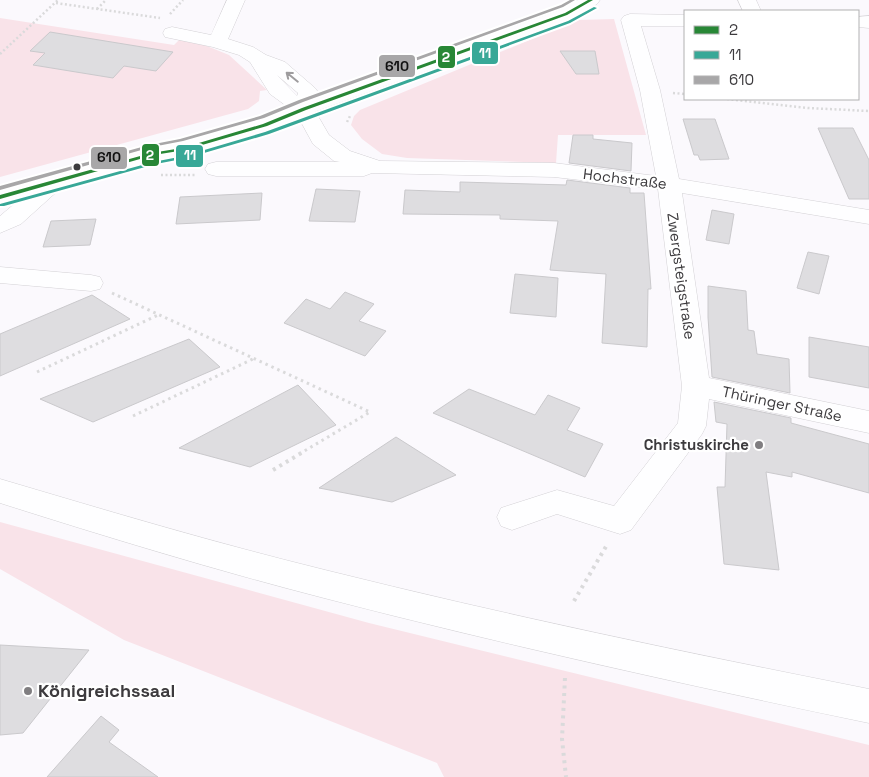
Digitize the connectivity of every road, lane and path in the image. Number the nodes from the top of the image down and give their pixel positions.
1 (106, 0) edge
2 (183, 0) edge
3 (236, 0) edge
4 (556, 0) edge
5 (591, 0) edge
6 (57, 2) edge
7 (662, 6) edge
8 (97, 9) junction
9 (173, 10) dead end
10 (684, 13) edge
11 (634, 20) junction
12 (684, 20) edge
13 (168, 26) joint
14 (217, 42) junction
15 (464, 50) junction
16 (0, 54) edge
17 (736, 100) edge
18 (304, 109) junction
19 (869, 111) edge
20 (155, 164) junction
21 (378, 168) junction
22 (216, 169) joint
23 (54, 182) junction
24 (669, 184) junction
25 (0, 197) edge
26 (869, 217) edge
27 (0, 226) edge
28 (0, 275) edge
29 (91, 283) joint
30 (159, 315) junction
31 (254, 358) junction
32 (37, 372) dead end
33 (696, 386) junction
34 (133, 416) dead end
35 (869, 422) edge
36 (273, 470) dead end
37 (0, 491) edge
38 (512, 517) dead end
39 (620, 521) junction
40 (574, 601) dead end
41 (565, 678) dead end
42 (869, 706) edge
43 (566, 777) edge

1 - 8 path
2 - 9 path
3 - 14 street
4 - 15 street
5 - 15 street
6 - 8 path
6 - 16 path
7 - 10 street
7 - 11 street
8 - 13 path
11 - 12 street
11 - 24 street, Zwergsteigstraße
13 - 14 street
14 - 18 street
15 - 18 street
17 - 19 path
18 - 20 street
18 - 21 street, Hochstraße
20 - 22 path
20 - 23 street
21 - 22 street, Hochstraße
21 - 24 street, Hochstraße
23 - 25 street
23 - 27 street
24 - 26 street, Hochstraße
24 - 33 street, Zwergsteigstraße
28 - 29 street
29 - 30 path
30 - 31 path
30 - 32 path
31 - 34 path
31 - 36 path
33 - 35 street, Thüringer Straße
33 - 39 street, Zwergsteigstraße
37 - 42 street
38 - 39 street
39 - 40 path
41 - 43 path

